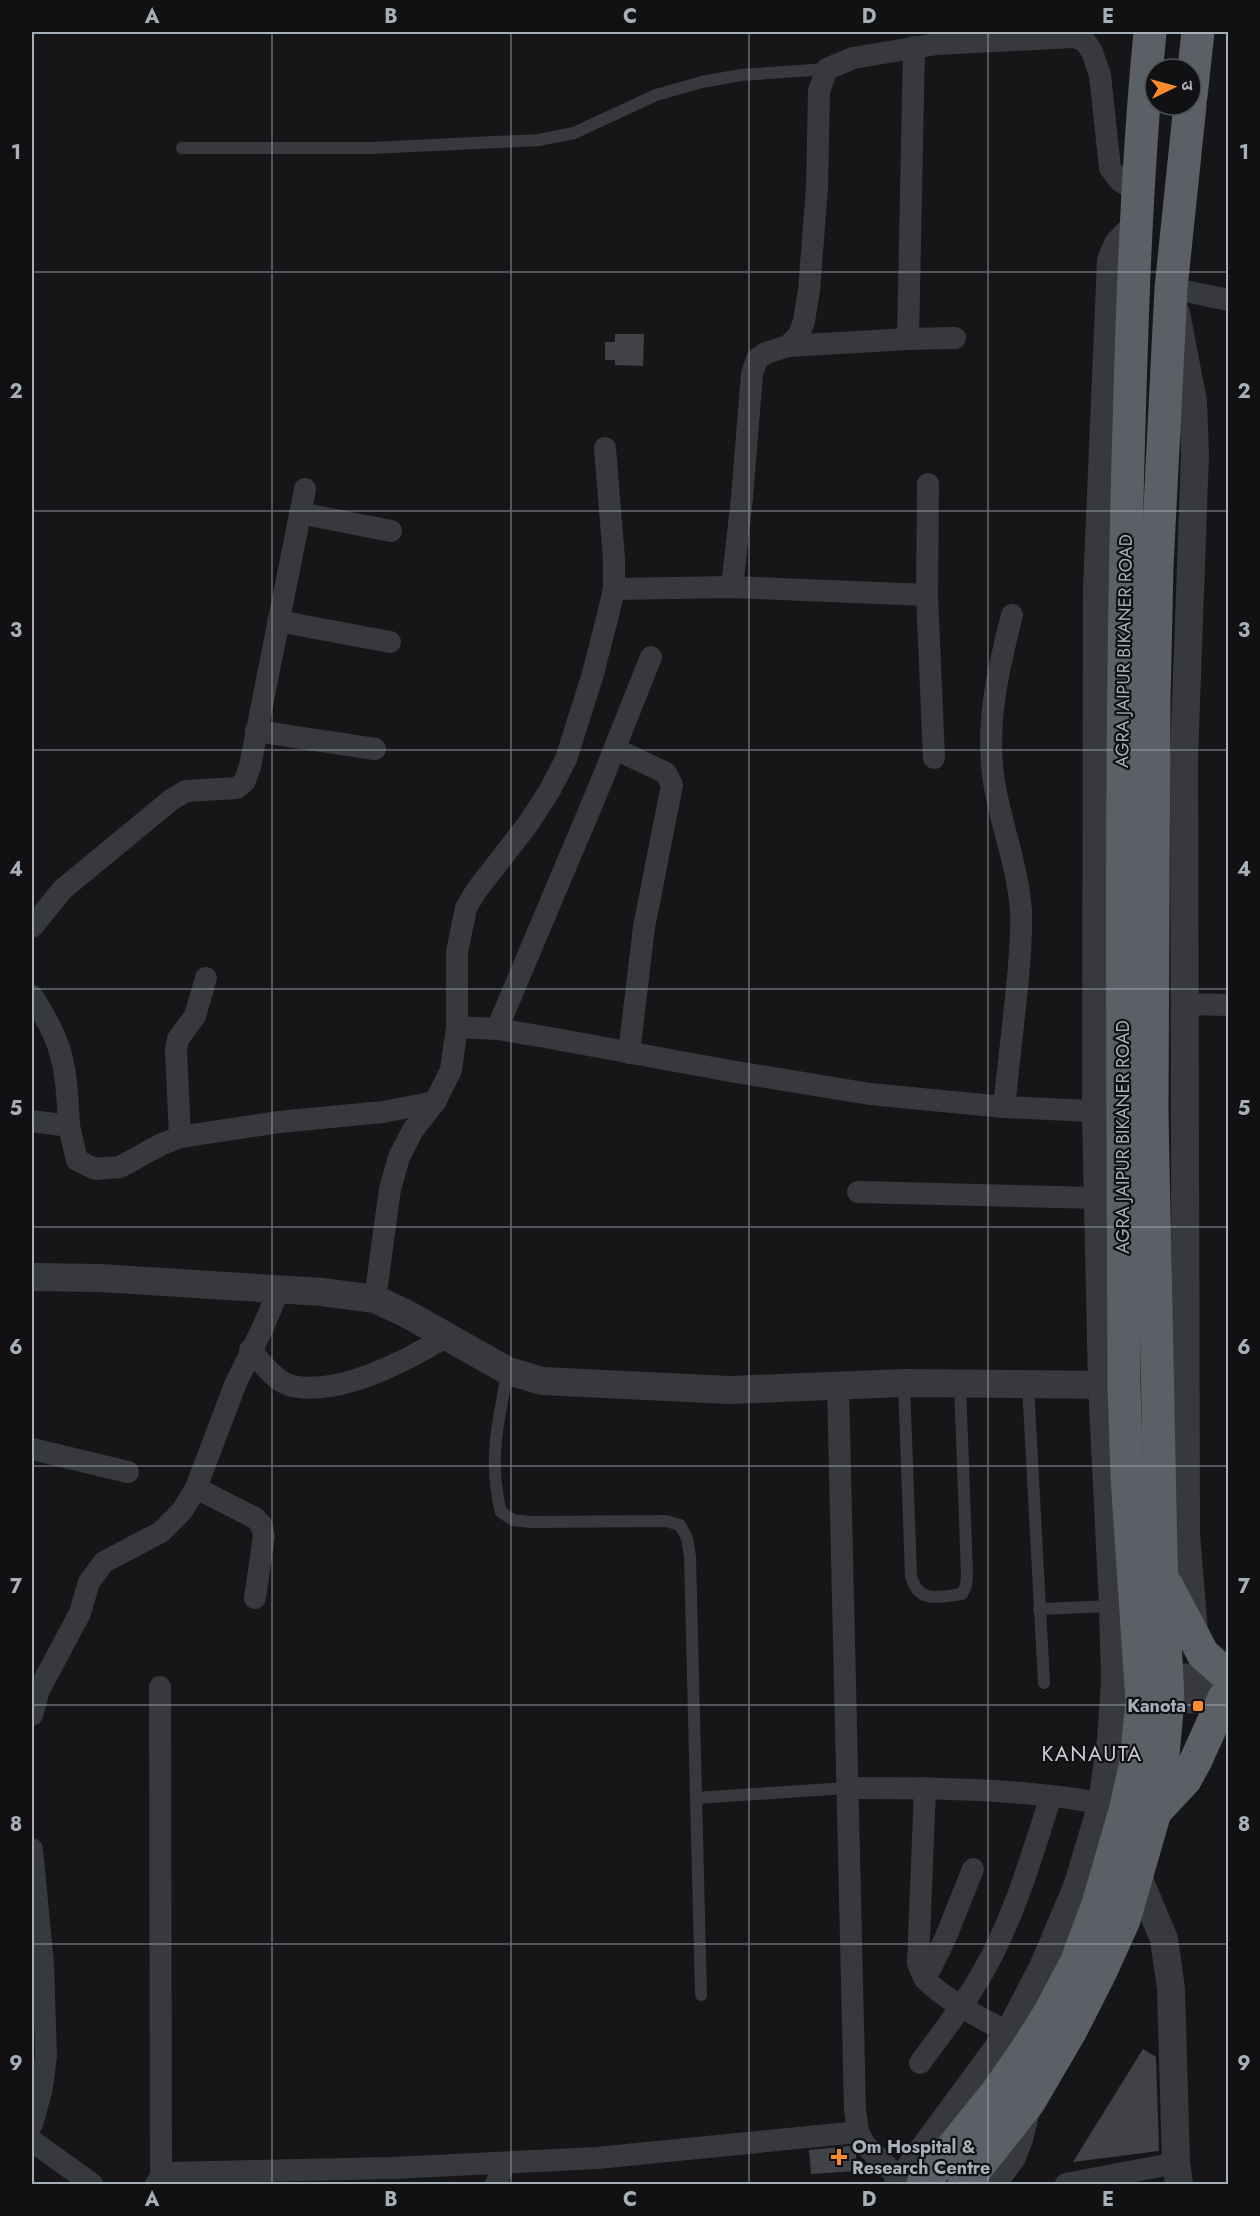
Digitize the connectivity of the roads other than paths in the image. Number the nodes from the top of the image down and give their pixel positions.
1 (1150, 32) edge
2 (1198, 32) edge
3 (914, 46) junction
4 (1195, 57) edge
5 (827, 69) junction
6 (1189, 117) edge
7 (182, 148) dead end
8 (1137, 192) junction
9 (1171, 288) junction
10 (1228, 300) edge
11 (955, 338) dead end
12 (908, 339) junction
13 (788, 346) junction
14 (605, 448) dead end
15 (928, 484) dead end
16 (305, 489) dead end
17 (300, 513) junction
18 (391, 531) dead end
19 (732, 587) junction
20 (614, 589) junction
21 (927, 595) junction
22 (1012, 615) dead end
23 (279, 621) junction
24 (390, 642) dead end
25 (651, 657) dead end
26 (256, 731) junction
27 (375, 748) dead end
28 (615, 749) junction
29 (934, 758) dead end
30 (32, 927) edge
31 (206, 978) dead end
32 (32, 996) edge
33 (1184, 1004) junction
34 (1228, 1005) edge
35 (457, 1027) junction
36 (497, 1029) junction
37 (629, 1053) junction
38 (435, 1102) junction
39 (1004, 1107) junction
40 (1110, 1112) junction
41 (32, 1121) edge
42 (69, 1126) junction
43 (180, 1137) junction
44 (858, 1192) dead end
45 (1098, 1198) junction
46 (32, 1277) edge
47 (279, 1289) junction
48 (375, 1299) junction
49 (446, 1337) junction
50 (250, 1350) junction
51 (508, 1371) junction
52 (960, 1382) junction
53 (904, 1383) junction
54 (1029, 1385) junction
55 (1113, 1385) junction
56 (838, 1386) junction
57 (32, 1449) edge
58 (128, 1472) dead end
59 (196, 1488) junction
60 (1163, 1579) junction
61 (255, 1598) dead end
62 (1113, 1606) junction
63 (1040, 1609) junction
64 (1194, 1636) junction
65 (1044, 1683) dead end
66 (160, 1687) dead end
67 (1227, 1687) edge
68 (1141, 1690) junction
69 (32, 1713) edge
70 (847, 1788) junction
71 (925, 1788) junction
72 (1051, 1796) junction
73 (696, 1798) junction
74 (1128, 1809) junction
75 (32, 1848) edge
76 (973, 1869) dead end
77 (1137, 1875) junction
78 (925, 1979) junction
79 (701, 1995) dead end
80 (961, 2006) junction
81 (1009, 2033) junction
82 (920, 2063) dead end
83 (1029, 2102) junction
84 (32, 2124) edge
85 (858, 2132) junction
86 (32, 2141) edge
87 (500, 2174) edge
88 (1177, 2174) edge
89 (159, 2181) edge
90 (907, 2183) edge
91 (92, 2184) edge
92 (964, 2184) edge
93 (992, 2184) edge
94 (1066, 2184) edge

1 - 8 highway, AGRA JAIPUR BIKANER ROAD
2 - 4 highway
3 - 5 street
3 - 8 street
3 - 12 street
5 - 7 lane
5 - 13 street
6 - 9 highway, AGRA JAIPUR BIKANER ROAD
8 - 40 highway, AGRA JAIPUR BIKANER ROAD
9 - 10 street
9 - 33 street
9 - 60 highway, AGRA JAIPUR BIKANER ROAD
11 - 12 street
12 - 13 street
13 - 19 street
14 - 20 street
15 - 21 street
16 - 17 street
17 - 18 street
17 - 23 street
19 - 20 street
19 - 21 street
20 - 35 street
21 - 29 street
22 - 39 street
23 - 24 street
23 - 26 street
25 - 28 street
26 - 27 street
26 - 30 street
28 - 36 street
28 - 37 street
31 - 43 street
32 - 42 street
33 - 34 street
33 - 64 street
35 - 36 street
35 - 38 street
36 - 37 street
37 - 39 street
38 - 43 street
38 - 48 street
39 - 40 street
40 - 45 street
40 - 55 highway, AGRA JAIPUR BIKANER ROAD
41 - 42 street
42 - 43 street
44 - 45 street
45 - 55 street
46 - 47 street
47 - 48 street
47 - 50 street
48 - 49 street
49 - 50 street
49 - 51 street
50 - 59 street
51 - 56 street
51 - 73 lane
52 - 53 street
52 - 53 lane
52 - 54 street
53 - 56 street
54 - 55 street
54 - 63 lane
55 - 62 street
55 - 68 highway, AGRA JAIPUR BIKANER ROAD
56 - 70 street
57 - 58 street
59 - 61 street
59 - 69 street
60 - 64 highway
60 - 68 highway, AGRA JAIPUR BIKANER ROAD
62 - 63 lane
62 - 68 street
63 - 65 lane
64 - 67 highway
66 - 89 street
67 - 68 street
67 - 74 highway
68 - 74 highway, AGRA JAIPUR BIKANER ROAD
68 - 74 street
70 - 71 street
70 - 73 lane
70 - 85 street
71 - 72 street
71 - 78 street
72 - 74 street
72 - 80 street
73 - 79 lane
74 - 77 highway, AGRA JAIPUR BIKANER ROAD
74 - 81 street
74 - 90 highway, AGRA JAIPUR BIKANER ROAD
75 - 84 street
76 - 78 street
77 - 83 highway, AGRA JAIPUR BIKANER ROAD
77 - 88 street
78 - 80 street
80 - 81 street
80 - 82 street
81 - 90 street
83 - 92 highway, AGRA JAIPUR BIKANER ROAD
83 - 93 street
85 - 87 street
85 - 90 street
86 - 91 street
87 - 89 street
88 - 94 street

